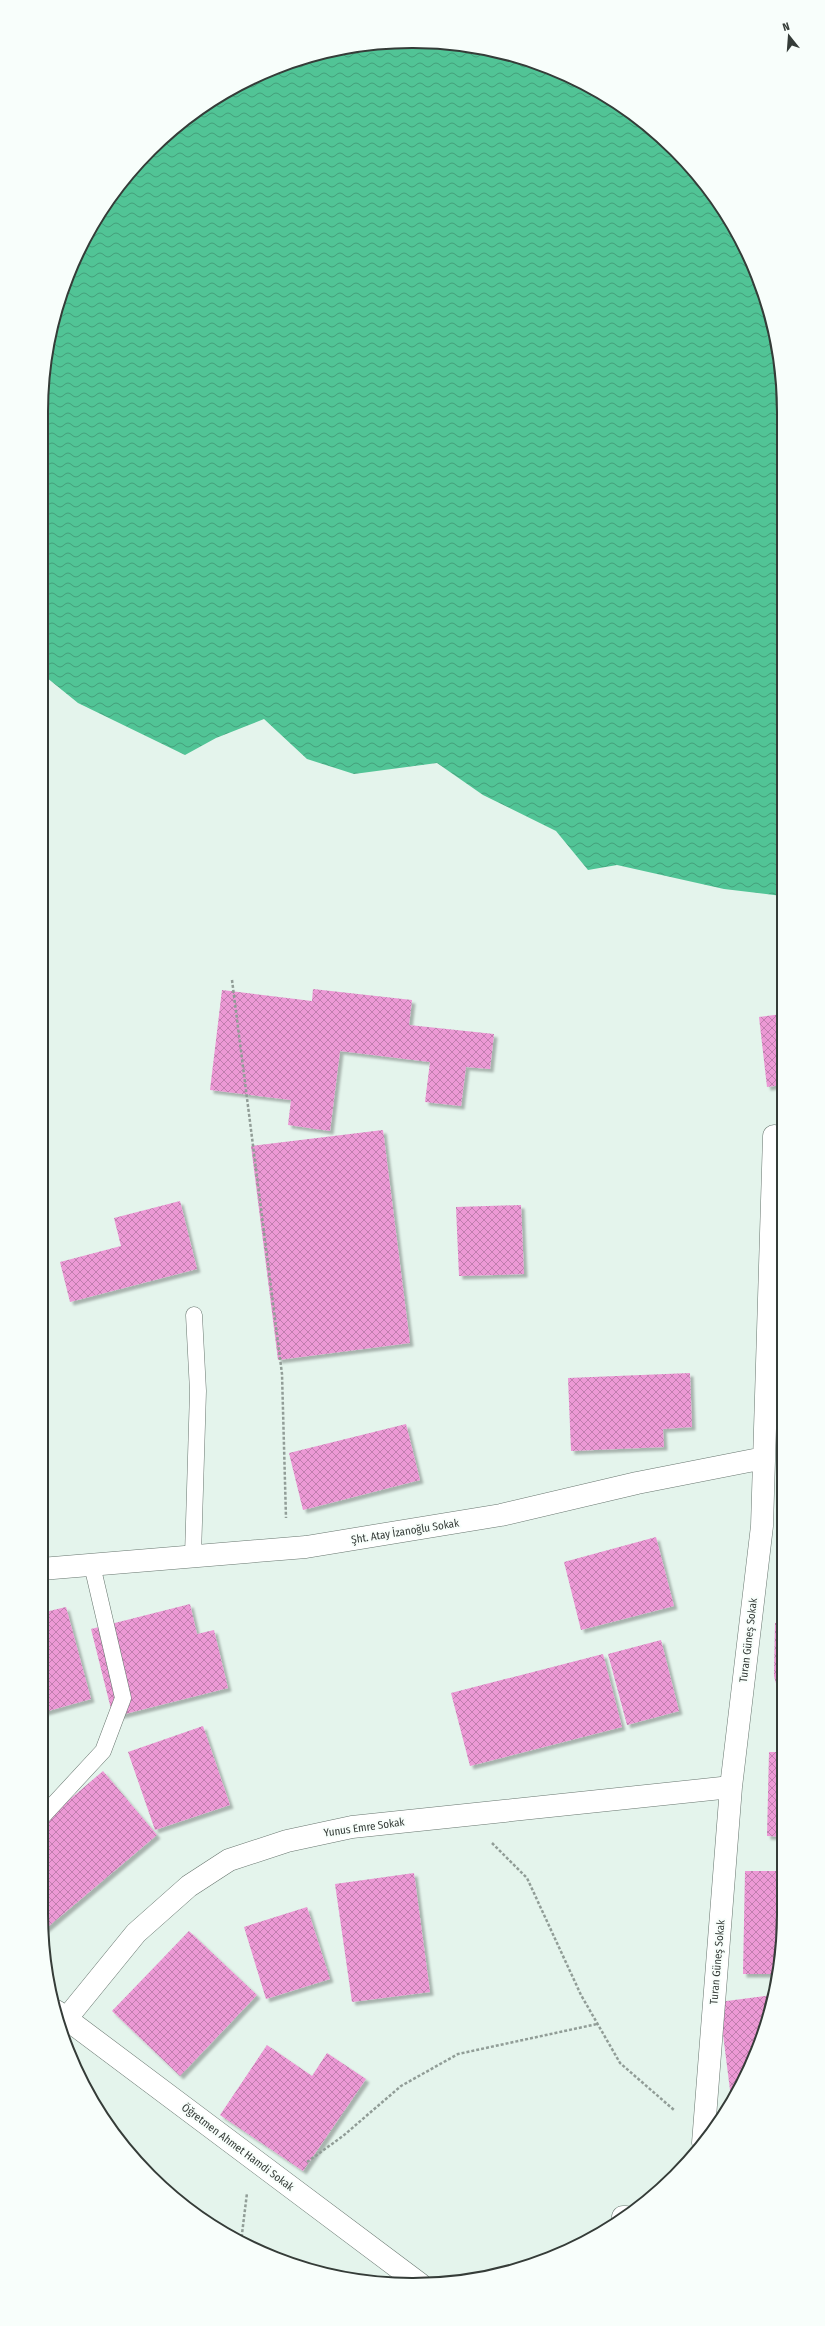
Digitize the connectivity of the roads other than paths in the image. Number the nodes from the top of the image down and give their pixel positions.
1 (774, 1136) dead end
2 (194, 1315) dead end
3 (764, 1458) junction
4 (193, 1555) junction
5 (92, 1565) junction
6 (48, 1568) edge
7 (731, 1787) junction
8 (48, 1810) edge
9 (62, 2014) edge
10 (62, 2016) edge
11 (703, 2133) edge
12 (412, 2278) edge

1 - 3 street, Turan Güneş Sokak
2 - 4 lane
3 - 4 street, Şht. Atay İzanoğlu Sokak
3 - 7 street, Turan Güneş Sokak
4 - 5 street, Şht. Atay İzanoğlu Sokak
5 - 6 street, Şht. Atay İzanoğlu Sokak
5 - 8 lane
7 - 9 street, Yunus Emre Sokak
7 - 11 street, Turan Güneş Sokak
10 - 12 street, Öğretmen Ahmet Hamdi Sokak

